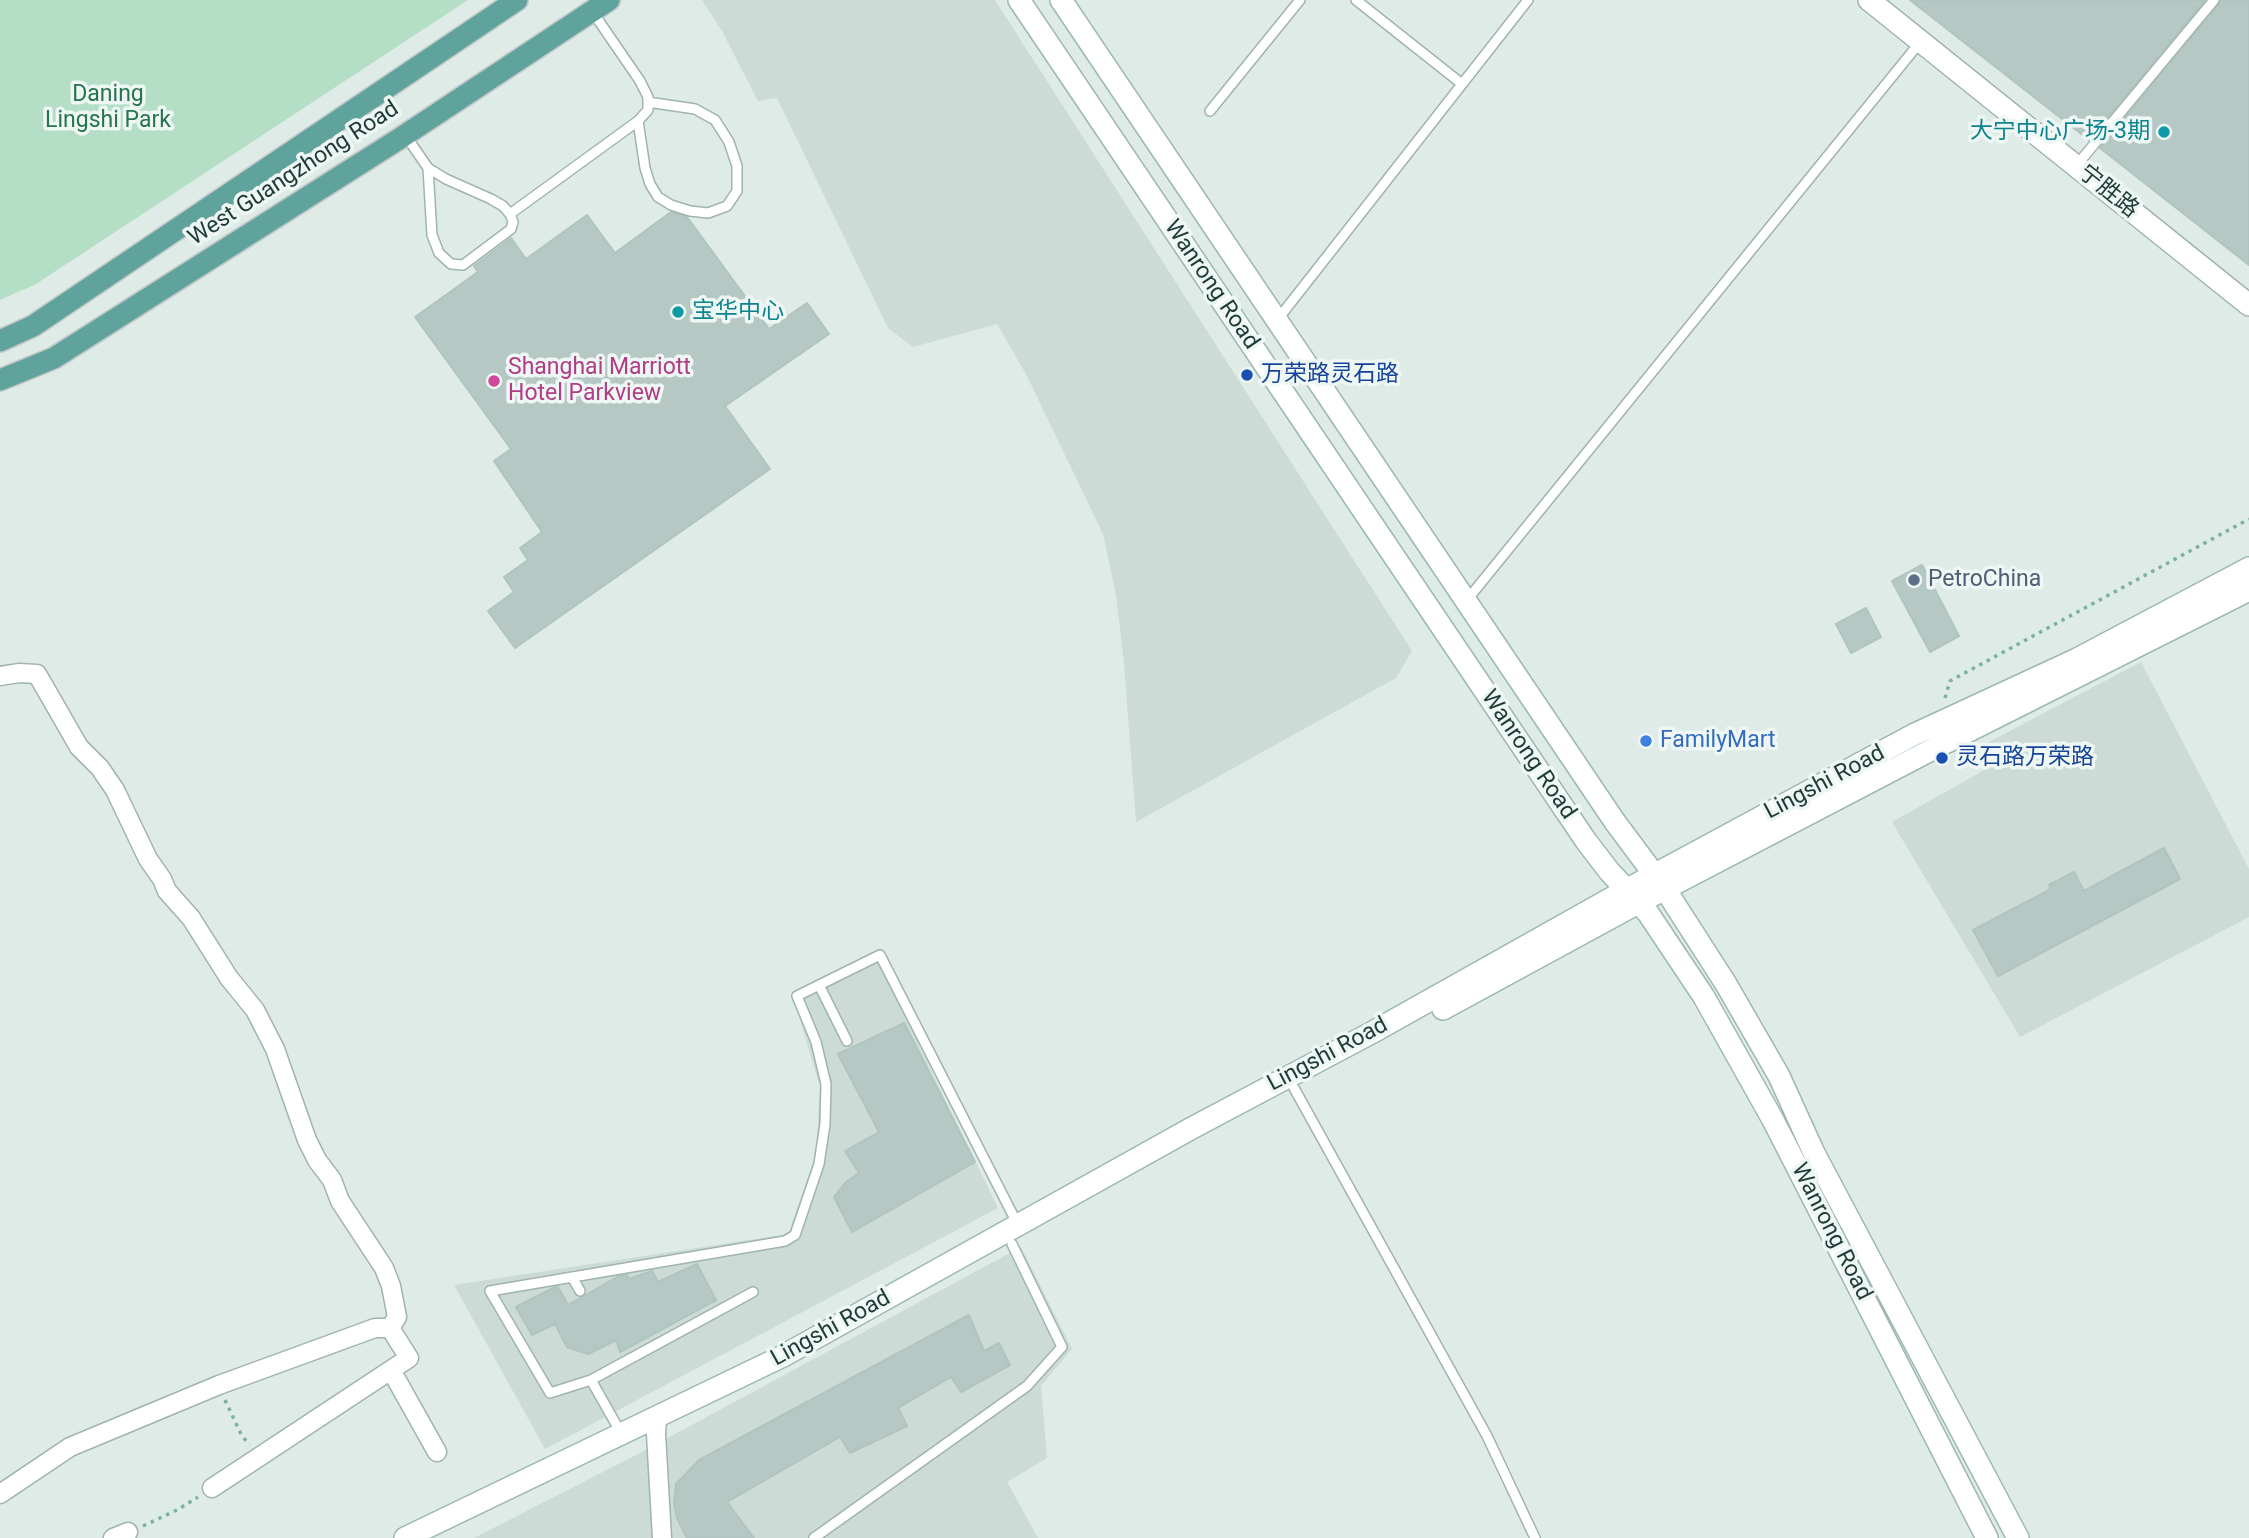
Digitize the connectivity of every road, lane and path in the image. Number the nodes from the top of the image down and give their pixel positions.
1 (517, 0) edge
2 (1019, 0) edge
3 (1061, 0) edge
4 (1300, 0) edge
5 (1356, 0) edge
6 (1528, 0) edge
7 (1869, 0) edge
8 (2214, 0) edge
9 (601, 6) edge
10 (1921, 41) junction
11 (1462, 84) junction
12 (648, 103) junction
13 (1210, 111) dead end
14 (638, 121) junction
15 (405, 135) junction
16 (2076, 166) junction
17 (428, 168) junction
18 (510, 214) junction
19 (2249, 304) edge
20 (1277, 321) junction
21 (0, 341) edge
22 (0, 380) edge
23 (2249, 519) edge
24 (2249, 568) edge
25 (2249, 590) edge
26 (1466, 601) junction
27 (0, 676) edge
28 (1937, 724) junction
29 (1660, 882) junction
30 (1632, 897) junction
31 (819, 985) junction
32 (847, 1041) dead end
33 (1294, 1088) junction
34 (1015, 1235) junction
35 (572, 1277) junction
36 (580, 1291) dead end
37 (754, 1292) dead end
38 (390, 1328) junction
39 (391, 1370) junction
40 (592, 1380) junction
41 (219, 1385) junction
42 (656, 1426) junction
43 (622, 1434) junction
44 (437, 1452) dead end
45 (253, 1461) junction
46 (212, 1488) joint
47 (0, 1494) edge
48 (121, 1535) edge
49 (405, 1538) edge
50 (438, 1538) edge
51 (662, 1538) edge
52 (814, 1538) edge
53 (1535, 1538) edge
54 (1987, 1538) edge
55 (2018, 1538) edge

1 - 21 main road, West Guangzhong Road
2 - 30 main road, Wanrong Road
3 - 20 main road, Wanrong Road
4 - 13 lane
5 - 11 lane
6 - 11 lane
7 - 10 main road, 宁胜路
8 - 16 lane
9 - 12 lane
9 - 15 main road, West Guangzhong Road
10 - 16 main road, 宁胜路
10 - 26 lane
11 - 20 lane
12 - 14 lane
12 - 14 lane
14 - 18 lane
15 - 17 lane
15 - 22 main road, West Guangzhong Road
16 - 19 main road, 宁胜路
17 - 18 lane
17 - 18 lane
20 - 26 main road, Wanrong Road
23 - 28 path
24 - 28 main road, Lingshi Road
25 - 29 main road, Lingshi Road
26 - 29 main road, Wanrong Road
27 - 38 street
28 - 29 main road, Lingshi Road
29 - 30 main road, Lingshi Road
29 - 55 main road, Wanrong Road
30 - 33 main road, Lingshi Road
30 - 34 main road, Lingshi Road
30 - 54 main road, Wanrong Road
31 - 32 lane
31 - 34 lane
31 - 35 lane
33 - 34 main road, Lingshi Road
33 - 53 lane
34 - 42 main road, Lingshi Road
34 - 52 lane
35 - 36 lane
35 - 40 lane
37 - 40 lane
38 - 39 street
38 - 41 street
39 - 44 street
39 - 45 street
40 - 43 lane
41 - 45 path
41 - 47 street
42 - 43 main road, Lingshi Road
42 - 50 main road, Lingshi Road
42 - 51 street
43 - 49 main road, Lingshi Road
45 - 46 street
46 - 48 path

